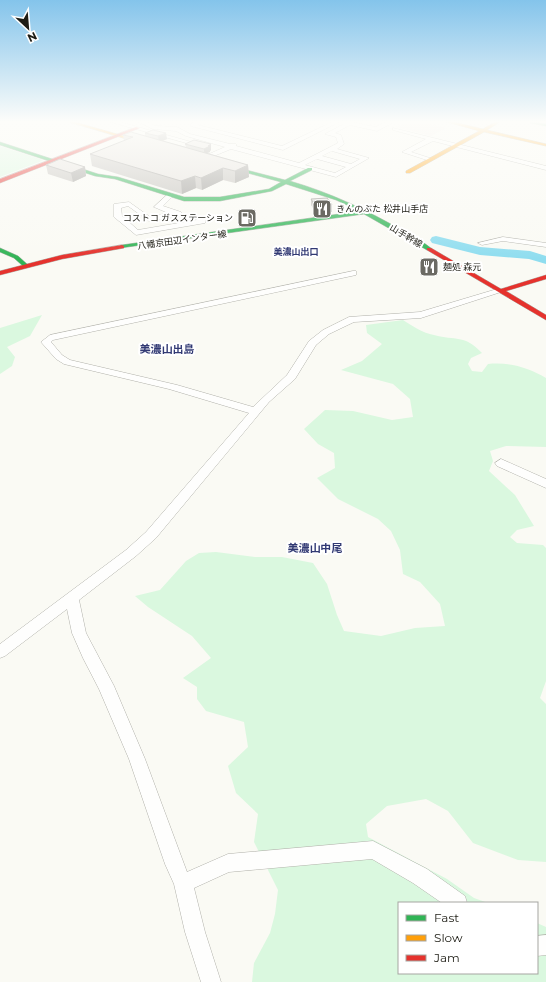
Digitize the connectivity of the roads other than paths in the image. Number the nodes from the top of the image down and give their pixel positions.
1 (34, 168) edge
2 (76, 168) edge
3 (235, 168) edge
4 (307, 168) edge
5 (349, 168) edge
6 (415, 168) edge
7 (310, 169) junction
8 (408, 172) dead end
9 (0, 181) edge
10 (286, 182) junction
11 (170, 195) junction
12 (365, 212) junction
13 (175, 214) junction
14 (482, 243) dead end
15 (546, 245) edge
16 (0, 250) edge
17 (25, 265) junction
18 (0, 273) edge
19 (354, 273) dead end
20 (546, 276) edge
21 (500, 291) junction
22 (546, 318) edge
23 (255, 411) junction
24 (502, 463) dead end
25 (546, 484) edge
26 (72, 598) junction
27 (0, 652) edge
28 (183, 883) junction
29 (457, 902) edge
30 (211, 982) edge

1 - 9 street
2 - 11 street
3 - 10 street, 山手幹線
4 - 7 street
5 - 7 street
6 - 8 street
7 - 10 street
10 - 11 street
10 - 12 street, 山手幹線
11 - 13 street
12 - 17 street, 八幡京田辺インター線
12 - 21 street, 山手幹線
13 - 13 street
14 - 15 street
16 - 17 street
17 - 18 street, 八幡京田辺インター線
19 - 23 street
20 - 21 street
21 - 22 street, 山手幹線
21 - 23 street
23 - 26 street
24 - 25 street
26 - 27 street
26 - 28 street
28 - 29 street
28 - 30 street

